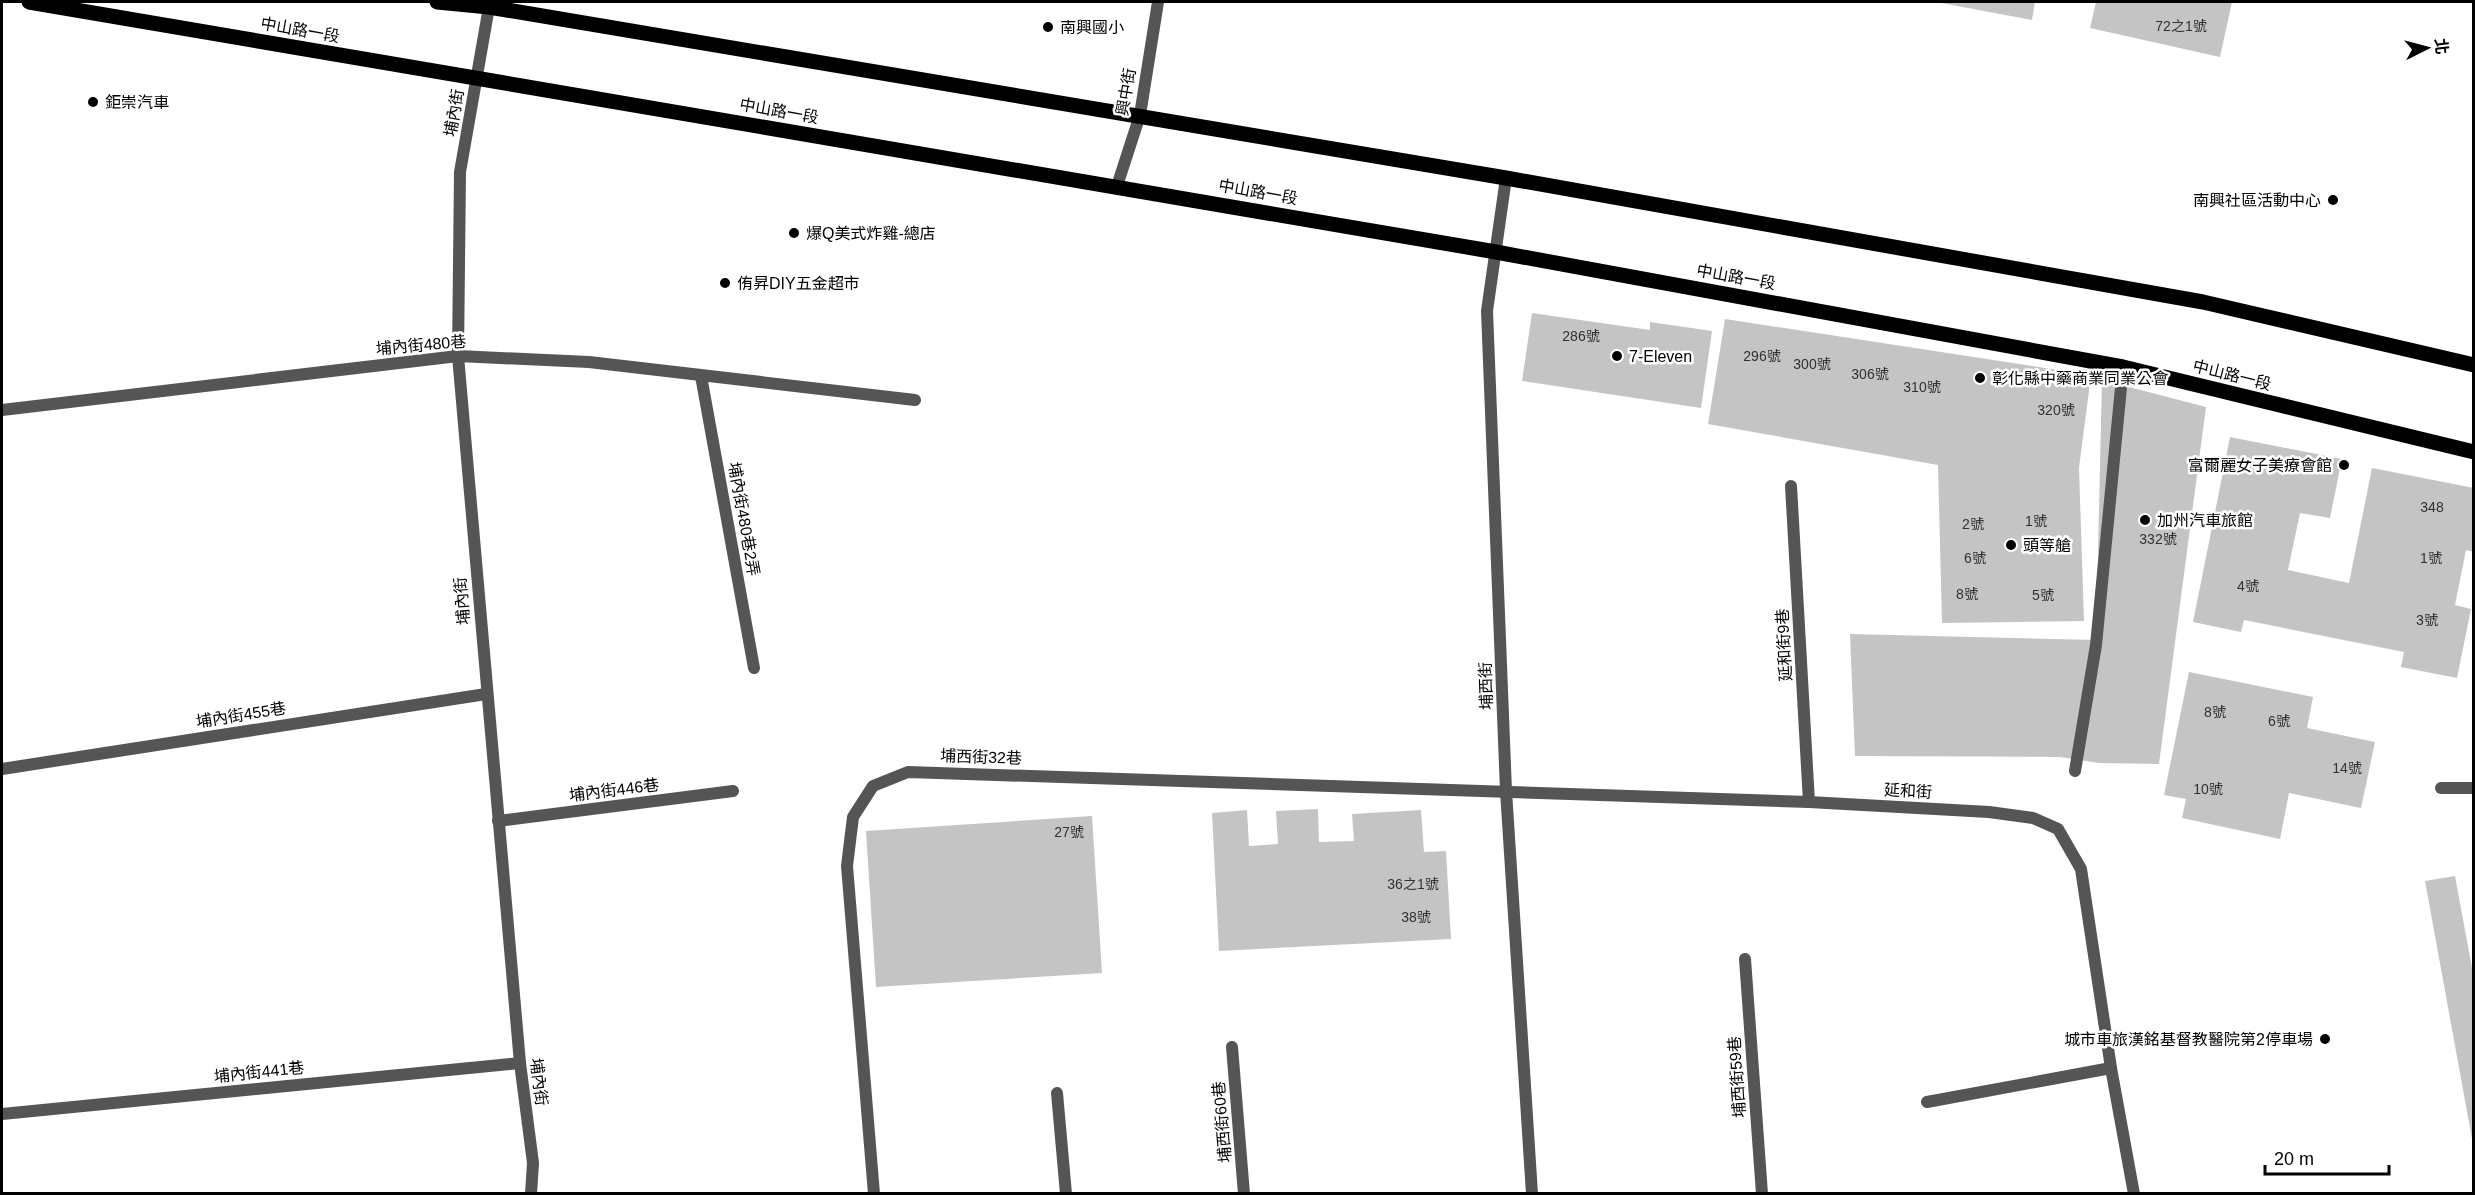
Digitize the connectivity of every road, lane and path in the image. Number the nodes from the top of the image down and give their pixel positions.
1 (29, 2) edge
2 (437, 2) edge
3 (1158, 2) edge
4 (489, 7) junction
5 (477, 78) junction
6 (1140, 115) junction
7 (1506, 178) junction
8 (1117, 186) junction
9 (1496, 252) junction
10 (458, 356) junction
11 (2474, 365) edge
12 (2123, 367) junction
13 (701, 376) junction
14 (915, 400) dead end
15 (2, 411) edge
16 (2474, 452) edge
17 (1791, 486) dead end
18 (754, 668) dead end
19 (486, 694) junction
20 (2, 769) edge
21 (2075, 771) dead end
22 (2441, 788) dead end
23 (2474, 788) edge
24 (733, 791) dead end
25 (1506, 791) junction
26 (1809, 802) junction
27 (498, 821) junction
28 (1745, 959) dead end
29 (1232, 1047) dead end
30 (520, 1063) junction
31 (2111, 1068) junction
32 (1056, 1093) dead end
33 (1927, 1102) dead end
34 (2, 1114) edge
35 (531, 1194) edge
36 (874, 1194) edge
37 (1066, 1194) edge
38 (1244, 1194) edge
39 (1532, 1194) edge
40 (1762, 1194) edge
41 (2133, 1194) edge

1 - 5 main road, 中山路一段
2 - 4 main road
3 - 6 street, 興中街
4 - 5 street, 埔內街
4 - 6 main road
5 - 8 main road, 中山路一段
5 - 10 street, 埔內街
6 - 7 main road
6 - 8 street, 興中街
7 - 9 street, 埔西街
7 - 11 main road
8 - 9 main road, 中山路一段
9 - 12 main road, 中山路一段
9 - 25 street, 埔西街
10 - 13 street, 埔內街480巷
10 - 15 street, 埔內街480巷
10 - 19 street, 埔內街
12 - 16 main road, 中山路一段
12 - 21 street
13 - 14 street, 埔內街480巷
13 - 18 street, 埔內街480巷2弄
17 - 26 street, 延和街9巷
19 - 20 street, 埔內街455巷
19 - 27 street, 埔內街
22 - 23 street
24 - 27 street, 埔內街446巷
25 - 26 street, 延和街
25 - 36 street, 埔西街32巷
25 - 39 street, 埔西街
26 - 31 street, 延和街
27 - 30 street, 埔內街
28 - 40 street, 埔西街59巷
29 - 38 street, 埔西街60巷
30 - 34 street, 埔內街441巷
30 - 35 street, 埔內街
31 - 33 street
31 - 41 street, 延和街
32 - 37 street

